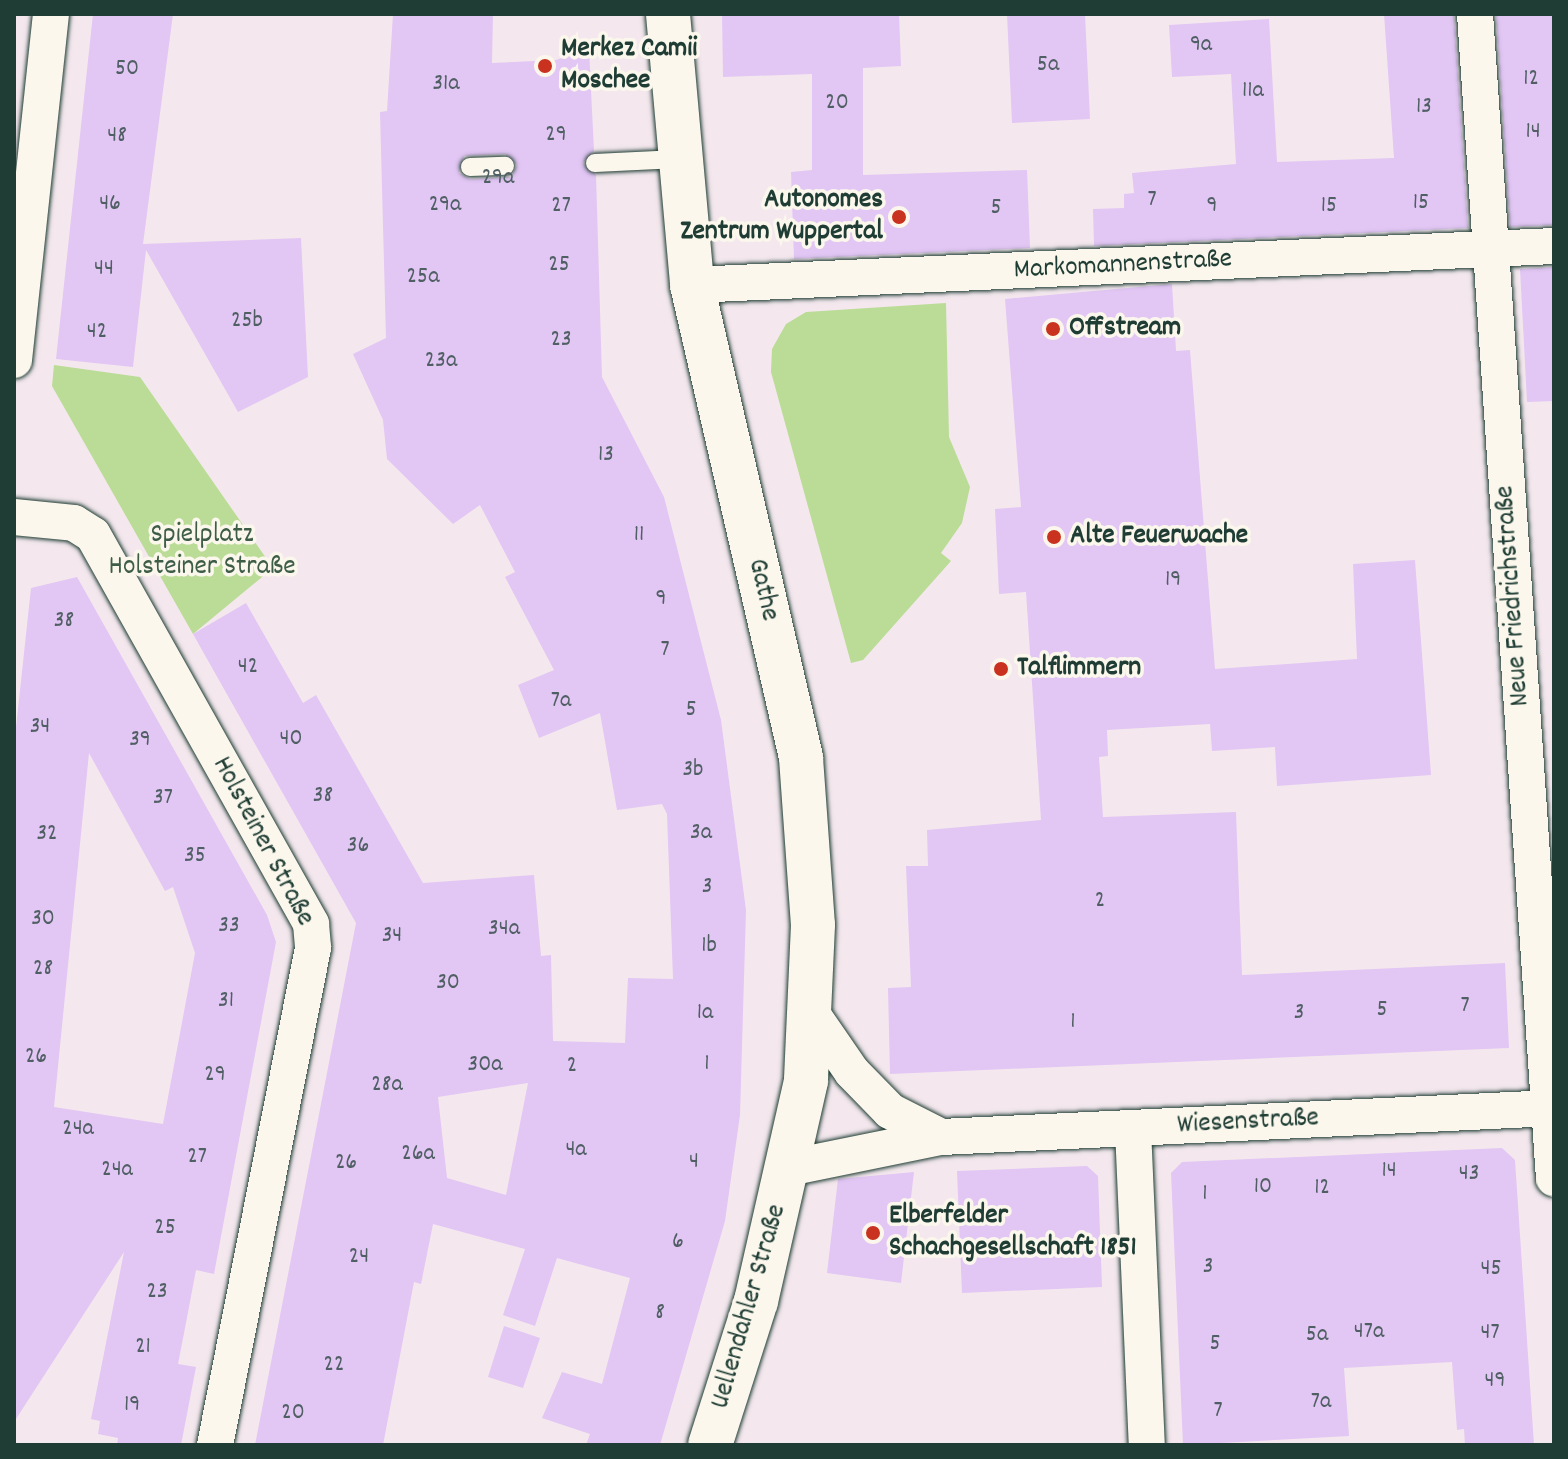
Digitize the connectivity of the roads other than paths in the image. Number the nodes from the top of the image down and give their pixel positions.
1 (51, 14) edge
2 (668, 14) edge
3 (1475, 14) edge
4 (678, 159) junction
5 (595, 163) dead end
6 (505, 166) dead end
7 (470, 167) dead end
8 (1554, 246) edge
9 (1490, 249) junction
10 (692, 285) junction
11 (14, 360) edge
12 (14, 517) edge
13 (1544, 890) edge
14 (812, 1014) junction
15 (1552, 1108) edge
16 (1133, 1129) junction
17 (941, 1137) junction
18 (788, 1168) junction
19 (1554, 1178) edge
20 (215, 1445) edge
21 (710, 1445) edge
22 (1147, 1445) edge

1 - 11 street
2 - 4 main road, Gathe
3 - 9 street, Neue Friedrichstraße
4 - 5 lane
4 - 10 main road, Gathe
6 - 7 lane
8 - 9 street, Markomannenstraße
9 - 10 street, Markomannenstraße
9 - 13 street, Neue Friedrichstraße
10 - 14 main road, Gathe
12 - 20 street, Holsteiner Straße
13 - 15 street, Neue Friedrichstraße
14 - 17 street, Wiesenstraße
14 - 18 main road, Gathe
15 - 16 street, Wiesenstraße
15 - 19 street, Neue Friedrichstraße
16 - 17 street, Wiesenstraße
16 - 22 street
17 - 18 street, Wiesenstraße
18 - 21 main road, Uellendahler Straße

